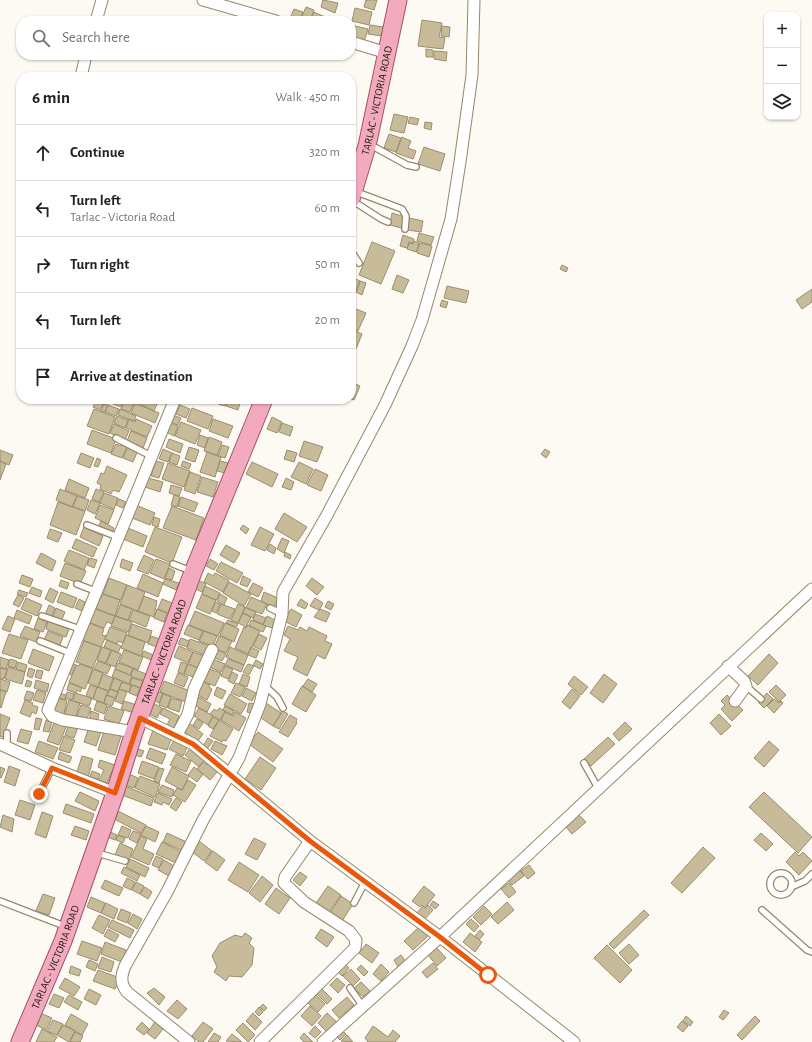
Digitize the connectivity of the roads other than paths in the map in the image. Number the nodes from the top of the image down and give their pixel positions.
1 (102, 0) edge
2 (203, 0) edge
3 (398, 0) edge
4 (474, 0) edge
5 (97, 16) edge
6 (259, 16) edge
7 (356, 44) edge
8 (387, 53) junction
9 (85, 60) edge
10 (81, 72) edge
11 (367, 143) junction
12 (416, 167) dead end
13 (356, 182) edge
14 (356, 197) edge
15 (356, 199) edge
16 (388, 222) dead end
17 (405, 229) dead end
18 (356, 258) edge
19 (359, 263) dead end
20 (173, 404) edge
21 (258, 404) edge
22 (116, 438) dead end
23 (151, 456) junction
24 (87, 525) dead end
25 (118, 537) junction
26 (173, 564) dead end
27 (193, 572) junction
28 (77, 584) dead end
29 (812, 589) edge
30 (95, 591) junction
31 (270, 608) dead end
32 (282, 614) junction
33 (42, 616) dead end
34 (80, 629) junction
35 (40, 641) dead end
36 (212, 650) dead end
37 (70, 653) junction
38 (728, 666) junction
39 (264, 685) junction
40 (746, 686) junction
41 (761, 699) dead end
42 (735, 701) dead end
43 (283, 708) dead end
44 (137, 725) junction
45 (7, 733) dead end
46 (177, 735) junction
47 (4, 746) edge
48 (584, 763) dead end
49 (52, 768) junction
50 (229, 775) junction
51 (598, 788) junction
52 (115, 793) junction
53 (39, 794) dead end
54 (310, 841) junction
55 (93, 852) junction
56 (125, 861) dead end
57 (812, 874) edge
58 (365, 882) junction
59 (791, 887) dead end
60 (0, 901) edge
61 (354, 903) dead end
62 (762, 910) dead end
63 (67, 927) junction
64 (440, 937) junction
65 (812, 952) edge
66 (350, 988) dead end
67 (362, 1005) junction
68 (20, 1042) edge
69 (190, 1042) edge
70 (260, 1042) edge
71 (323, 1042) edge
72 (574, 1042) edge

1 - 5 street
2 - 6 street
3 - 8 main road, TARLAC - VICTORIA ROAD
4 - 32 street
7 - 8 street
8 - 11 main road, TARLAC - VICTORIA ROAD
9 - 10 street
11 - 12 lane
11 - 13 main road, TARLAC - VICTORIA ROAD
14 - 17 lane
15 - 16 lane
18 - 19 lane
20 - 23 street
21 - 27 main road, TARLAC - VICTORIA ROAD
22 - 23 lane
23 - 25 street
24 - 25 lane
25 - 30 street
26 - 27 lane
27 - 44 main road, TARLAC - VICTORIA ROAD
28 - 30 lane
29 - 38 street
30 - 34 street
31 - 32 lane
32 - 39 street
33 - 34 lane
34 - 37 street
35 - 37 lane
36 - 46 street
37 - 44 street
38 - 40 street
38 - 51 street
39 - 43 lane
39 - 50 street
40 - 41 lane
40 - 42 street
44 - 46 street
44 - 52 main road, TARLAC - VICTORIA ROAD
45 - 47 lane
46 - 50 street
47 - 49 street
48 - 51 lane
49 - 52 street
49 - 53 lane
50 - 54 street
50 - 69 street
51 - 64 street
52 - 55 main road, TARLAC - VICTORIA ROAD
54 - 58 street
54 - 70 street
55 - 56 lane
55 - 63 main road, TARLAC - VICTORIA ROAD
57 - 59 lane
58 - 61 lane
58 - 64 street
60 - 63 lane
62 - 65 lane
63 - 68 main road, TARLAC - VICTORIA ROAD
64 - 67 street
64 - 72 street
66 - 67 lane
67 - 71 street

